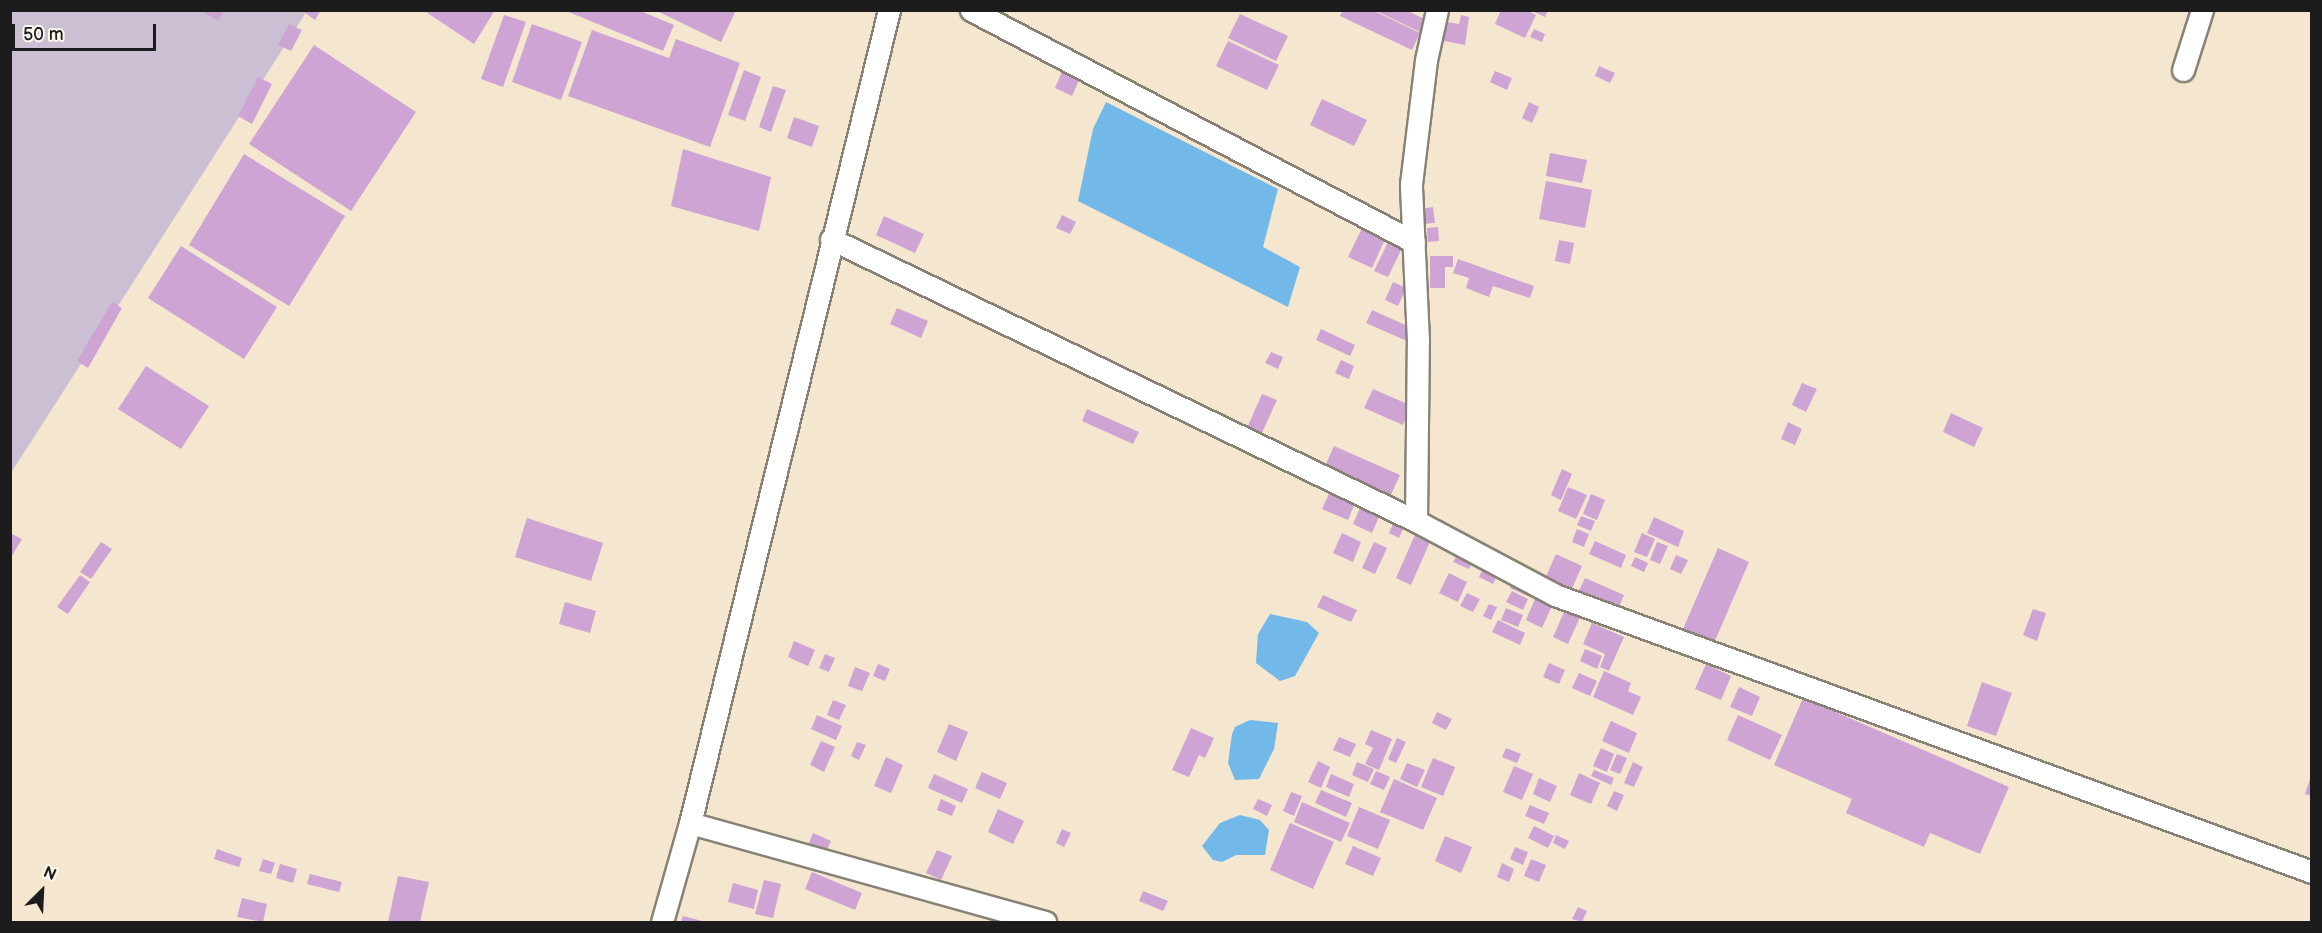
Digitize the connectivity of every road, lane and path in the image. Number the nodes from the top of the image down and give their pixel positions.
1 (889, 10) edge
2 (971, 10) edge
3 (1437, 10) edge
4 (2202, 10) edge
5 (2183, 70) dead end
6 (831, 239) junction
7 (1414, 242) junction
8 (1416, 520) junction
9 (690, 823) junction
10 (2312, 872) edge
11 (662, 922) edge
12 (1045, 922) edge

1 - 6 street
2 - 7 street
3 - 7 street
4 - 5 street
6 - 8 street
6 - 9 street
7 - 8 street
8 - 10 street
9 - 11 street
9 - 12 street

